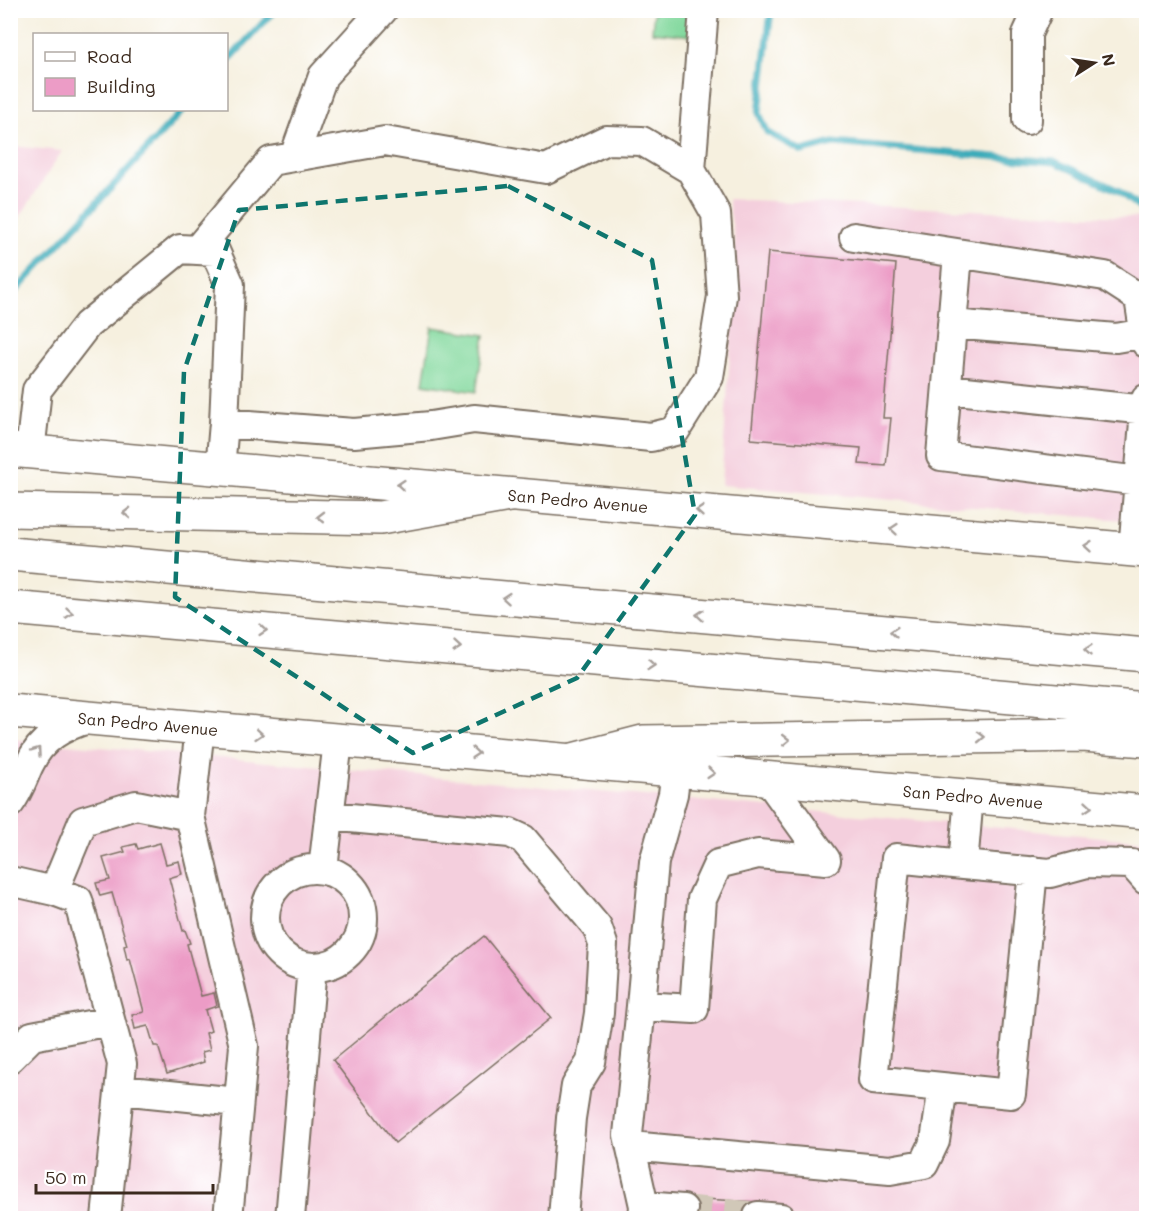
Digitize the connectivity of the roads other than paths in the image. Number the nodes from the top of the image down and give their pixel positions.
1 (383, 10) edge
2 (704, 10) edge
3 (1038, 10) edge
4 (1027, 120) dead end
5 (294, 157) junction
6 (691, 170) junction
7 (854, 237) dead end
8 (197, 250) junction
9 (958, 254) junction
10 (952, 324) junction
11 (1146, 338) edge
12 (947, 389) junction
13 (1146, 404) edge
14 (224, 423) junction
15 (20, 451) edge
16 (220, 469) junction
17 (1139, 480) junction
18 (509, 495) junction
19 (10, 510) edge
20 (1140, 550) edge
21 (10, 554) edge
22 (10, 608) edge
23 (1146, 655) edge
24 (1146, 709) edge
25 (10, 711) edge
26 (91, 718) junction
27 (200, 728) junction
28 (1146, 740) edge
29 (338, 741) junction
30 (569, 761) junction
31 (676, 770) junction
32 (767, 778) junction
33 (969, 796) junction
34 (10, 803) edge
35 (1146, 812) edge
36 (190, 816) junction
37 (329, 816) junction
38 (963, 865) junction
39 (323, 869) junction
40 (1033, 871) junction
41 (10, 880) edge
42 (1146, 880) edge
43 (54, 891) junction
44 (312, 967) junction
45 (641, 1006) junction
46 (110, 1021) junction
47 (10, 1058) edge
48 (943, 1087) junction
49 (120, 1090) junction
50 (238, 1102) junction
51 (631, 1146) junction
52 (683, 1209) tunnel mouth
53 (644, 1212) edge
54 (106, 1218) edge
55 (228, 1218) edge
56 (290, 1218) edge
57 (563, 1218) edge

1 - 5 street
2 - 6 street
3 - 4 street
5 - 6 street
5 - 8 street
6 - 14 street
7 - 9 street
8 - 14 street
8 - 15 street
9 - 10 street
9 - 11 street
10 - 11 street
10 - 12 street
12 - 13 street
12 - 17 street
13 - 17 street
14 - 16 street
15 - 16 main road, San Pedro Avenue
18 -> 16 main road, San Pedro Avenue
17 - 20 street
18 -> 19 main road
20 -> 18 main road, San Pedro Avenue
23 -> 21 main road
22 -> 24 main road
25 - 26 main road, San Pedro Avenue
26 - 27 main road, San Pedro Avenue
34 -> 26 street
27 -> 29 main road, San Pedro Avenue
27 - 36 street
30 -> 28 main road
29 -> 30 main road, San Pedro Avenue
29 - 37 street
30 - 31 main road, San Pedro Avenue
31 -> 32 main road, San Pedro Avenue
31 - 45 street
32 - 33 main road, San Pedro Avenue
32 - 45 street
33 -> 35 main road, San Pedro Avenue
33 - 38 street
36 - 43 street
36 - 50 street
37 - 39 street
37 - 57 street
38 - 40 street
38 - 48 street
39 - 44 street
39 - 44 street
40 - 42 street
40 - 48 street
41 - 43 street
43 - 46 street
44 - 56 street
45 - 51 street
46 - 47 street
46 - 49 street
48 - 51 street
49 - 50 street
49 - 54 street
50 - 55 street
51 - 53 street
52 - 53 street

